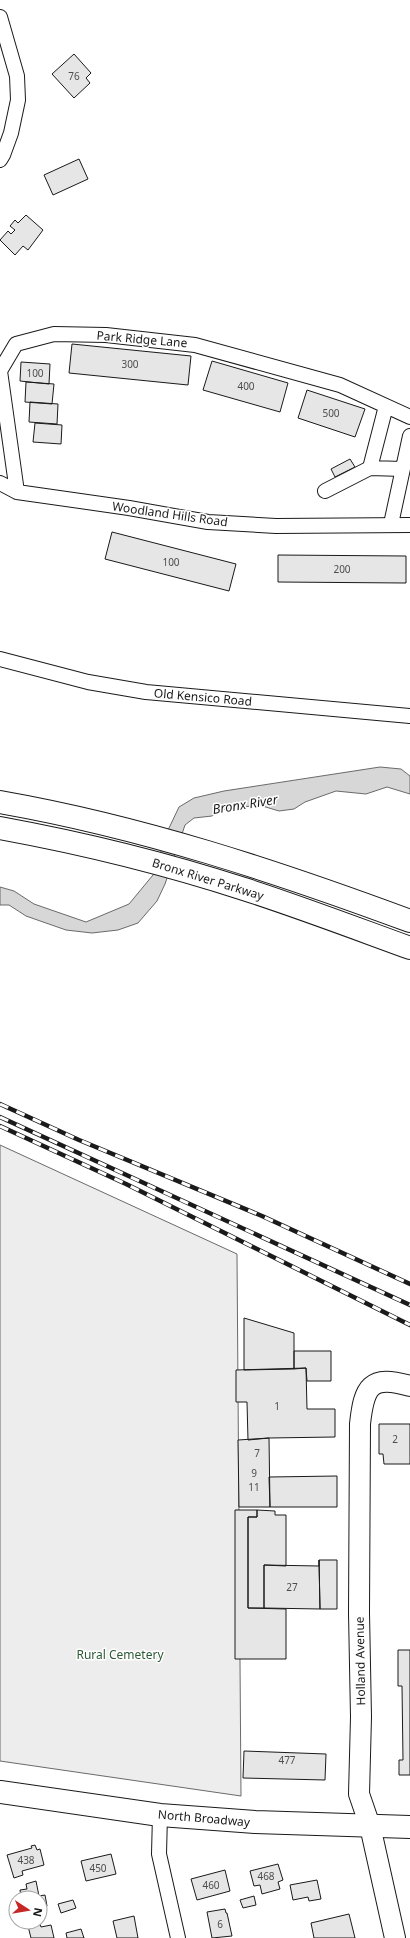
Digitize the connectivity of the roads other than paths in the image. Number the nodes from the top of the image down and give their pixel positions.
1 (0, 17) edge
2 (0, 160) edge
3 (386, 406) junction
4 (410, 417) edge
5 (410, 436) edge
6 (370, 468) junction
7 (403, 469) junction
8 (0, 483) edge
9 (325, 491) dead end
10 (17, 492) junction
11 (391, 524) junction
12 (410, 525) edge
13 (0, 659) edge
14 (410, 716) edge
15 (0, 802) edge
16 (0, 828) edge
17 (410, 921) edge
18 (410, 948) edge
19 (410, 1386) edge
20 (0, 1792) edge
21 (160, 1815) junction
22 (370, 1826) junction
23 (410, 1827) edge
24 (178, 1938) edge
25 (395, 1938) edge

1 - 2 street
3 - 4 street, Park Ridge Lane
3 - 6 street
3 - 10 street, Park Ridge Lane
5 - 7 street
6 - 7 street
6 - 9 street
7 - 11 street
8 - 10 street, Woodland Hills Road
10 - 11 street, Woodland Hills Road
11 - 12 street, Woodland Hills Road
13 - 14 street, Old Kensico Road
15 - 17 main road
16 - 18 main road, Bronx River Parkway
19 - 22 street, Holland Avenue
20 - 21 main road, North Broadway
21 - 22 main road, North Broadway
21 - 24 street
22 - 23 main road, North Broadway
22 - 25 street, Holland Avenue

